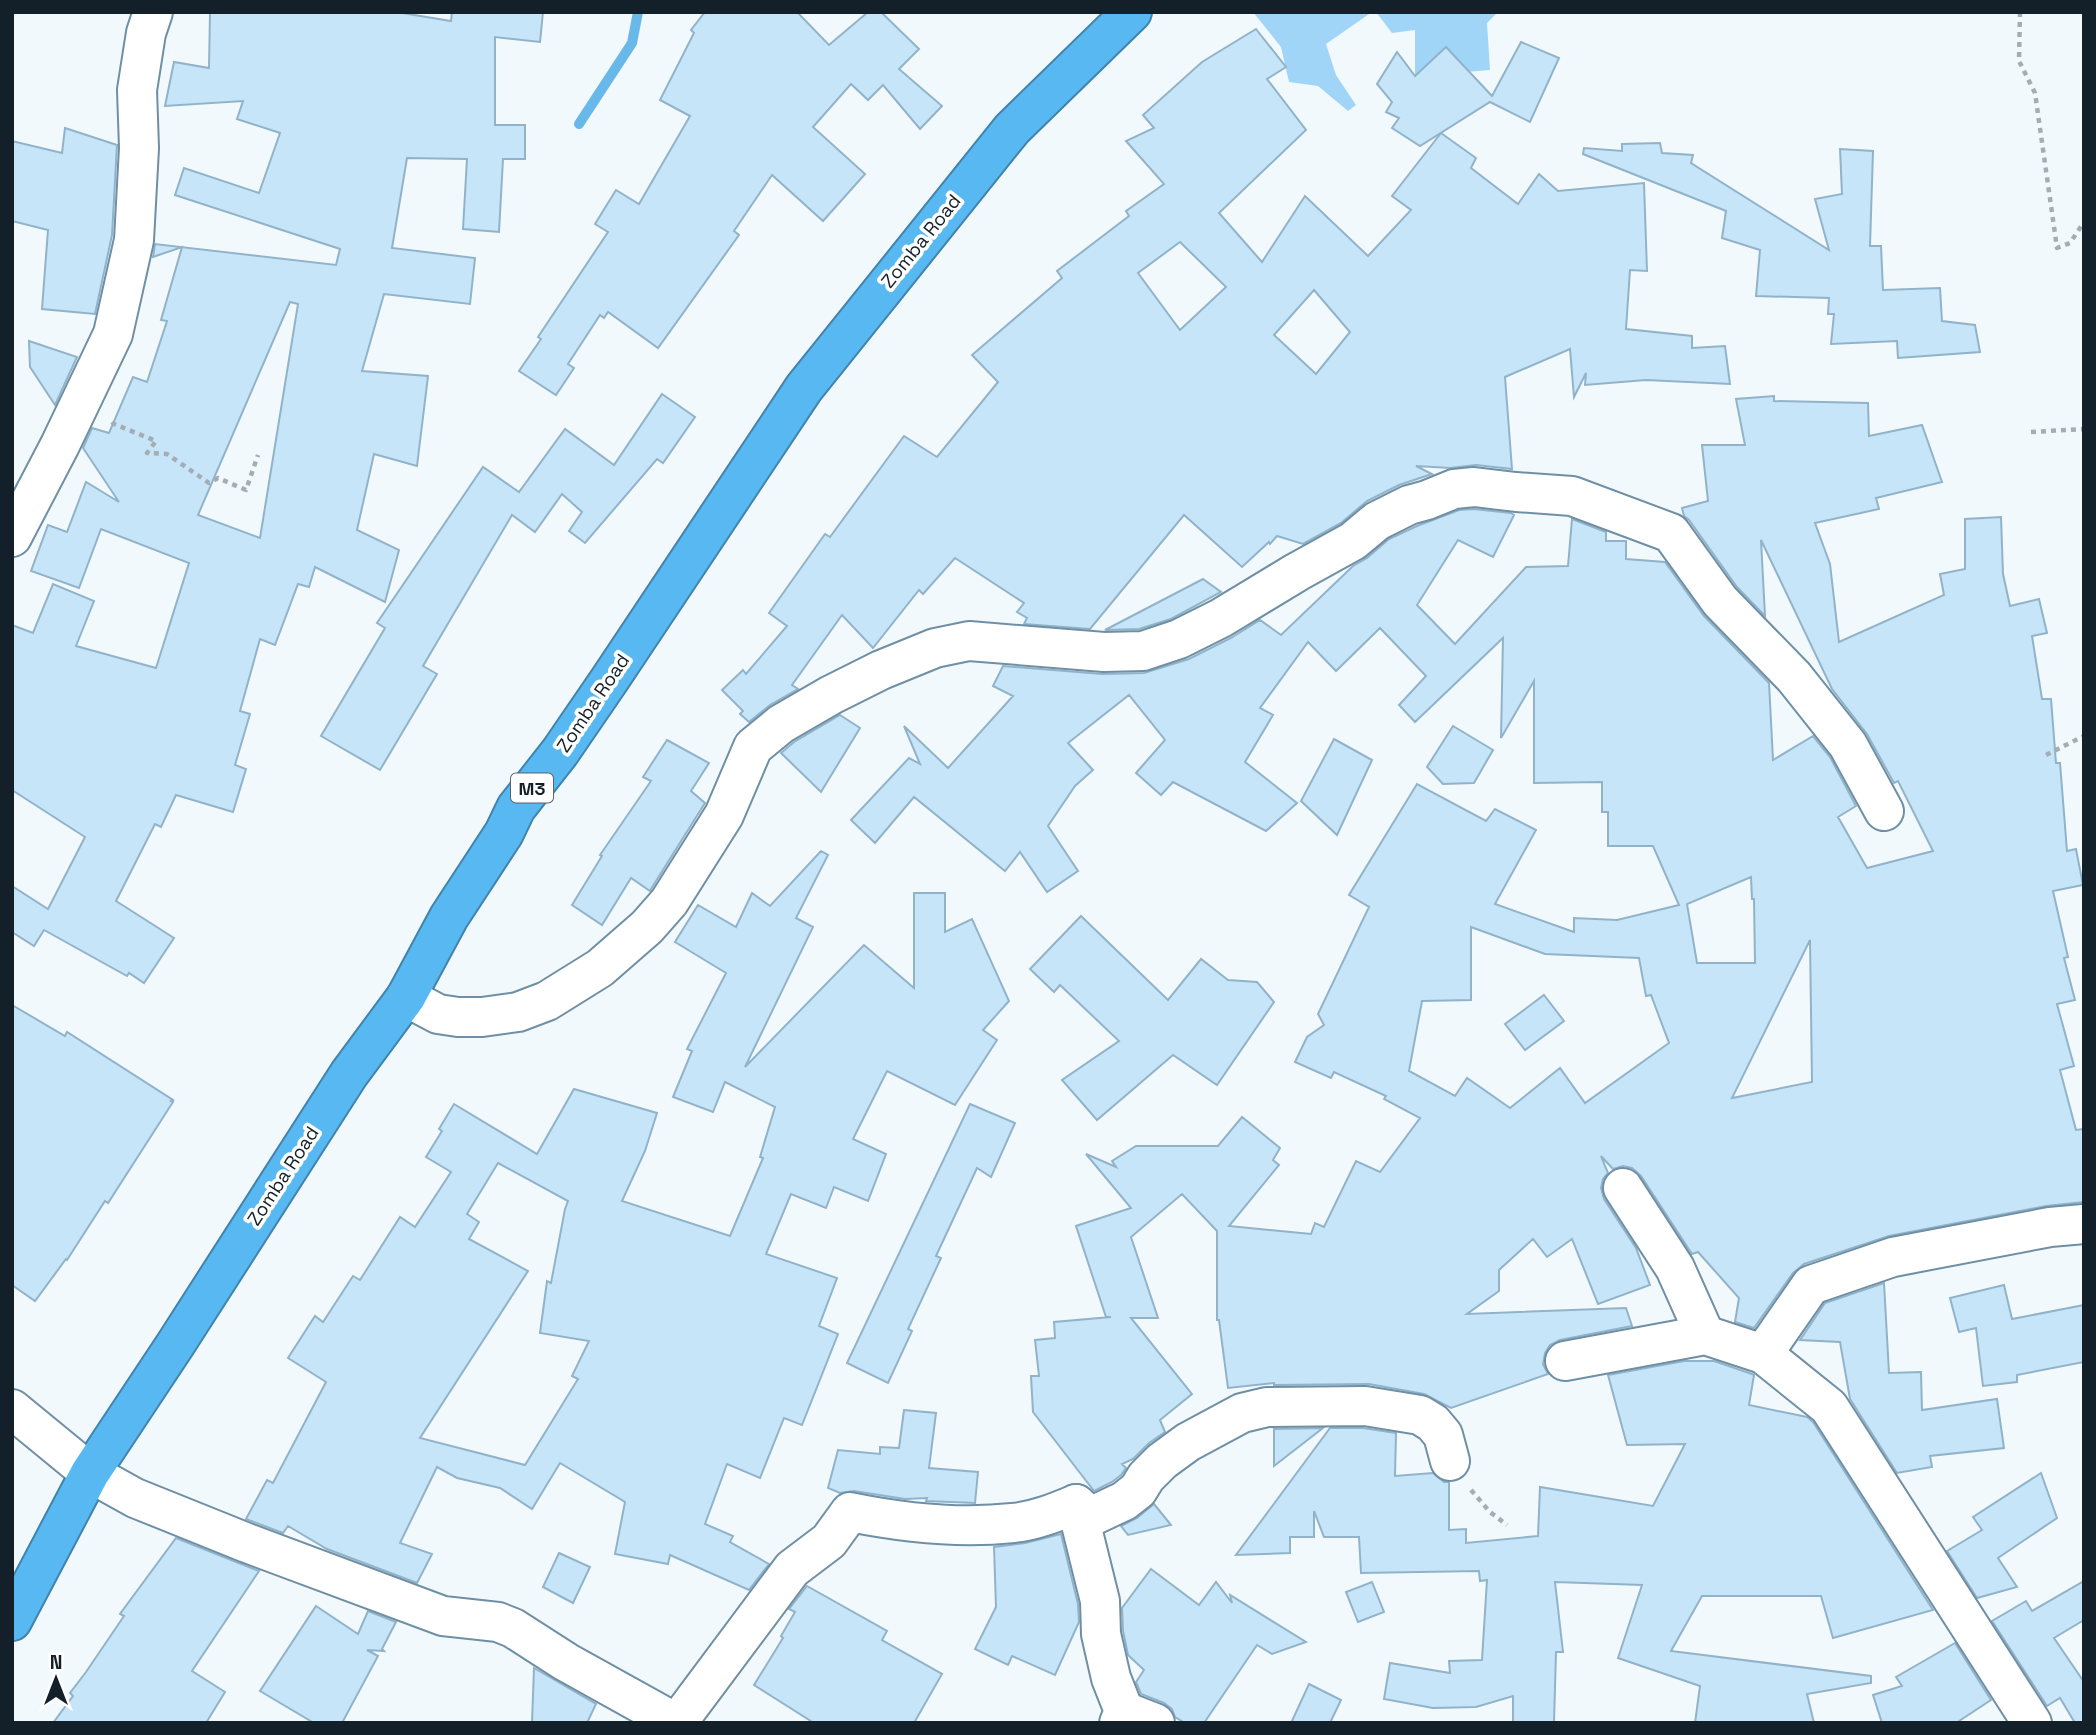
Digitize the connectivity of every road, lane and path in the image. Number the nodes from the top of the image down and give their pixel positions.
1 (153, 12) edge
2 (1132, 12) edge
3 (2020, 12) edge
4 (2084, 222) edge
5 (89, 385) junction
6 (2084, 429) edge
7 (2031, 432) dead end
8 (258, 455) dead end
9 (12, 537) edge
10 (2084, 736) edge
11 (2046, 755) dead end
12 (1884, 811) dead end
13 (406, 997) junction
14 (1623, 1188) dead end
15 (2084, 1224) edge
16 (1704, 1335) junction
17 (1763, 1354) junction
18 (1565, 1361) dead end
19 (12, 1409) edge
20 (1450, 1461) joint
21 (90, 1473) junction
22 (1076, 1504) junction
23 (1507, 1525) dead end
24 (12, 1621) edge
25 (1133, 1719) edge
26 (677, 1723) edge
27 (2032, 1723) edge

1 - 5 street
2 - 13 highway, Zomba Road / M3
3 - 4 path
5 - 8 path
5 - 9 street
6 - 7 path
10 - 11 path
12 - 13 street
13 - 21 highway, Zomba Road / M3
14 - 16 street
15 - 17 street
16 - 17 street
16 - 18 street
17 - 27 street
19 - 21 street
20 - 22 street
20 - 23 path
21 - 24 highway, Zomba Road / M3
21 - 26 street
22 - 25 street
22 - 26 street

